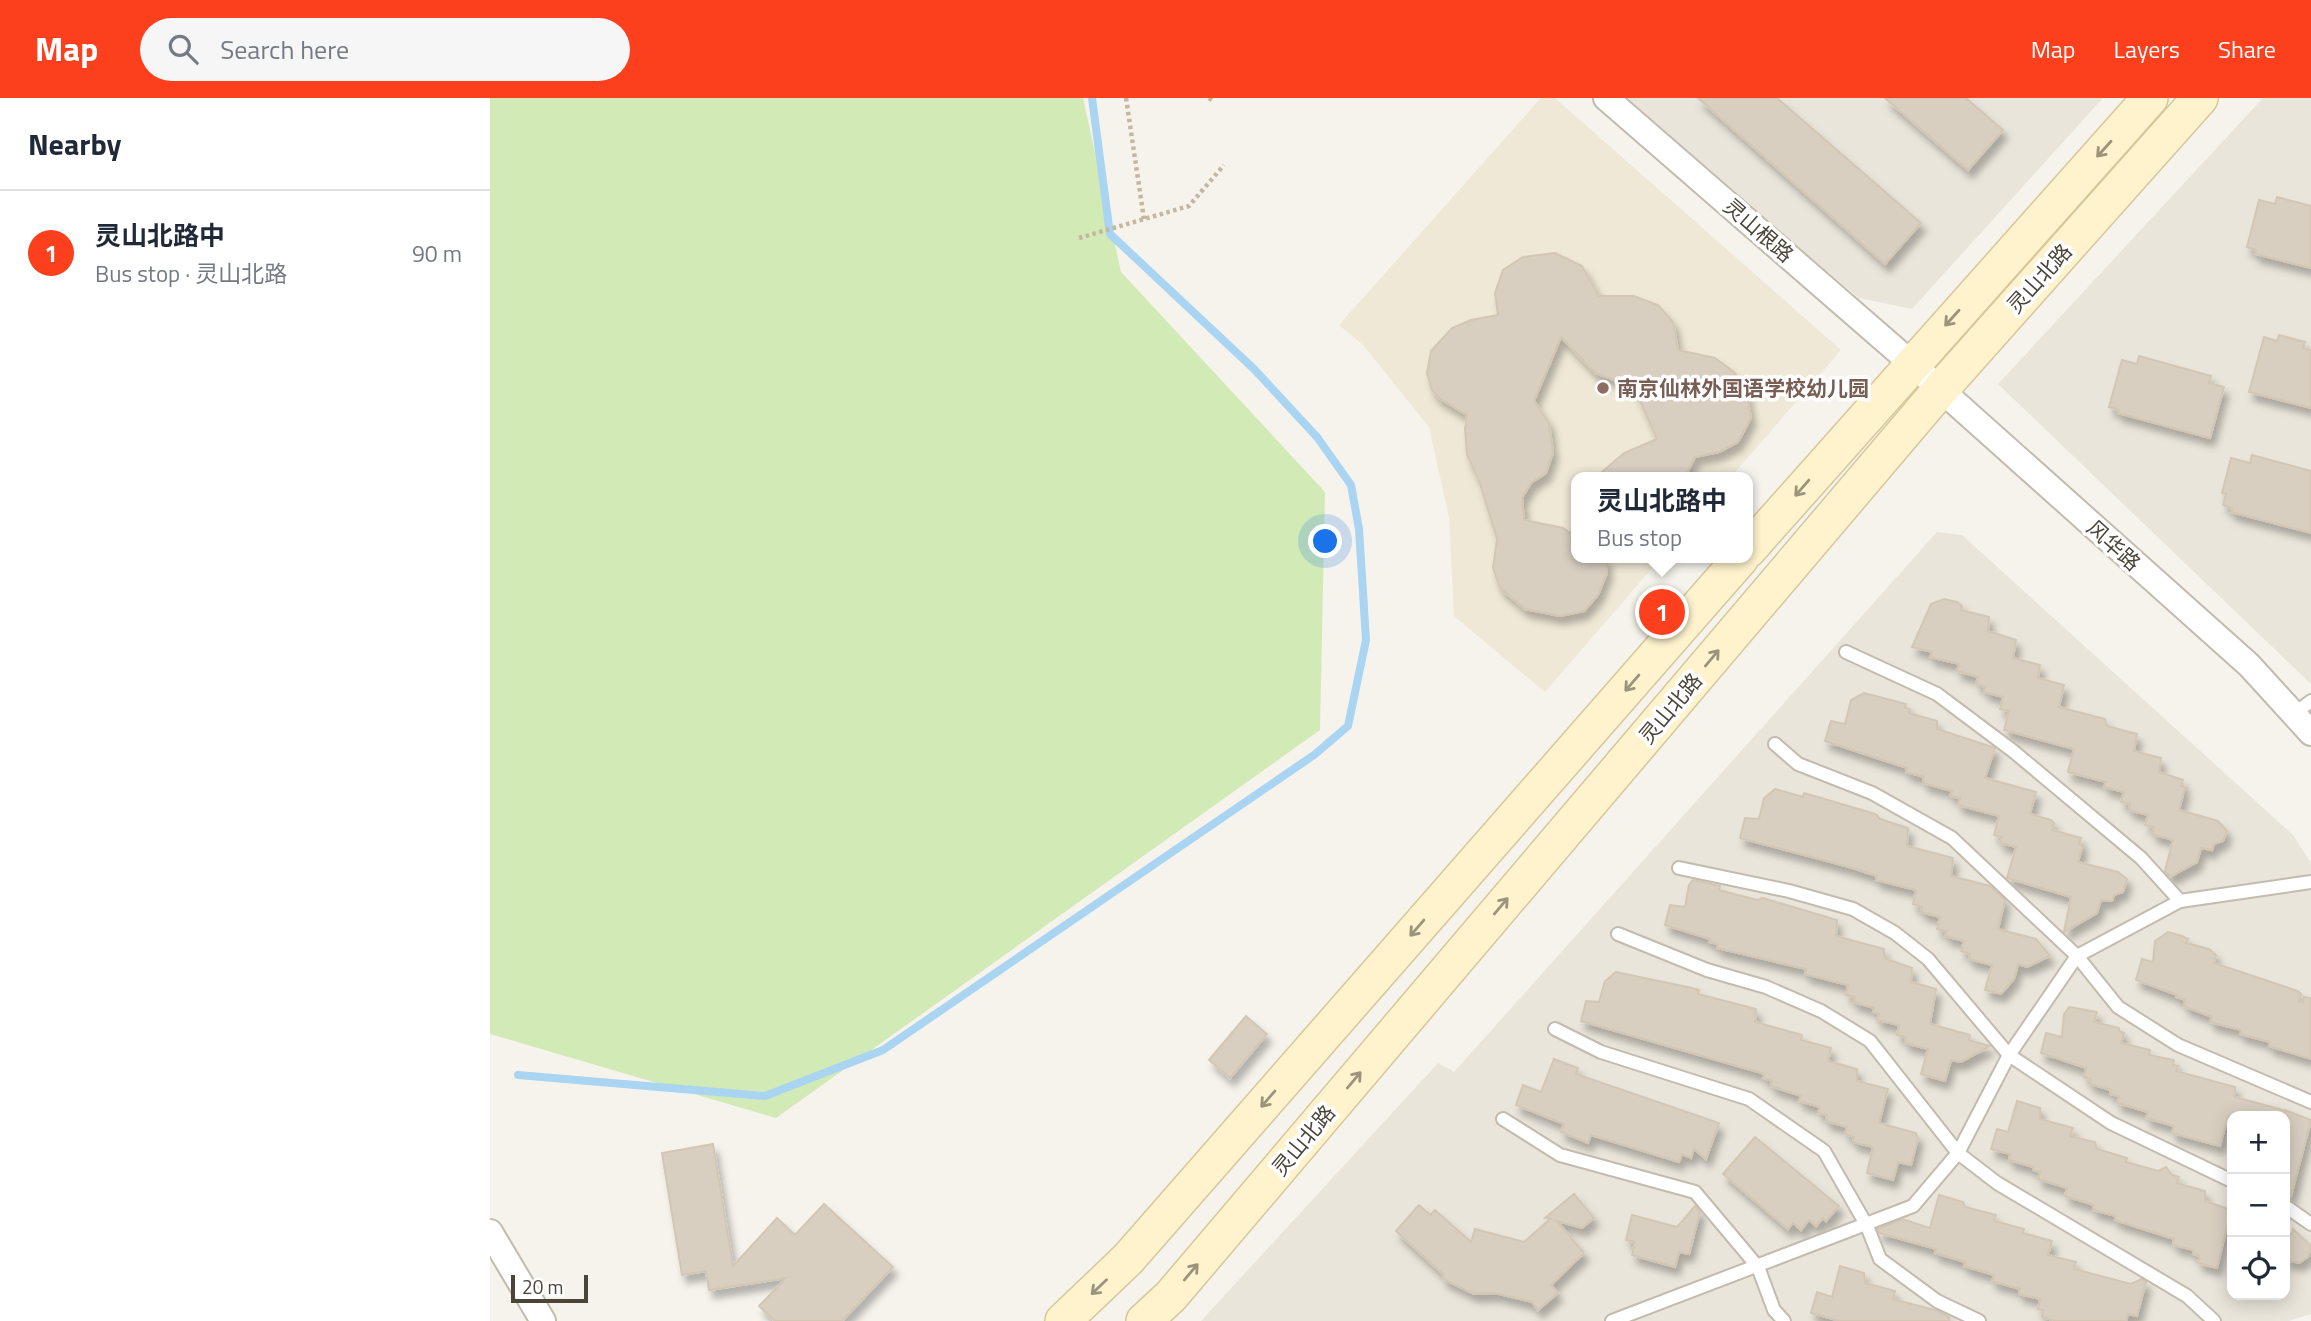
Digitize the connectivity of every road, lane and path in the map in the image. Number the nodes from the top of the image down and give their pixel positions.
1 (1126, 98) edge
2 (1606, 98) edge
3 (2150, 98) edge
4 (2200, 98) edge
5 (1224, 165) dead end
6 (1144, 219) junction
7 (1079, 238) dead end
8 (1912, 363) junction
9 (1940, 390) junction
10 (1753, 544) edge
11 (1737, 563) edge
12 (1846, 652) dead end
13 (2303, 708) edge
14 (2311, 733) edge
15 (1775, 744) dead end
16 (1679, 868) dead end
17 (2311, 881) edge
18 (2180, 901) junction
19 (1618, 934) dead end
20 (2077, 956) junction
21 (1555, 1029) dead end
22 (2009, 1055) junction
23 (2311, 1101) edge
24 (1503, 1119) dead end
25 (1958, 1153) junction
26 (2227, 1179) edge
27 (2290, 1209) edge
28 (2311, 1224) edge
29 (1867, 1226) junction
30 (490, 1232) edge
31 (1758, 1267) junction
32 (517, 1274) junction
33 (543, 1321) edge
34 (556, 1321) edge
35 (1063, 1321) edge
36 (1144, 1321) edge
37 (1612, 1321) edge
38 (1784, 1321) edge
39 (1979, 1321) edge
40 (2214, 1321) edge

1 - 6 path
2 - 8 street, 灵山根路
3 -> 8 main road, 灵山北路
4 - 9 main road, 灵山北路
5 - 6 path
6 - 7 path
8 - 9 street, 风华路
8 -> 10 main road, 灵山北路
9 - 13 street, 风华路
36 -> 9 main road, 灵山北路
11 -> 35 main road
12 - 18 lane
13 - 14 street, 风华路
15 - 20 lane
16 - 22 lane
17 - 18 lane
18 - 20 lane
19 - 25 lane
20 - 22 lane
20 - 23 lane
21 - 29 lane
22 - 25 lane
22 - 26 lane
24 - 31 lane
25 - 29 lane
25 - 40 lane
27 - 28 lane
29 - 31 lane
29 - 39 lane
30 - 32 street
31 - 37 lane
31 - 38 lane
32 - 33 street
32 - 34 street

